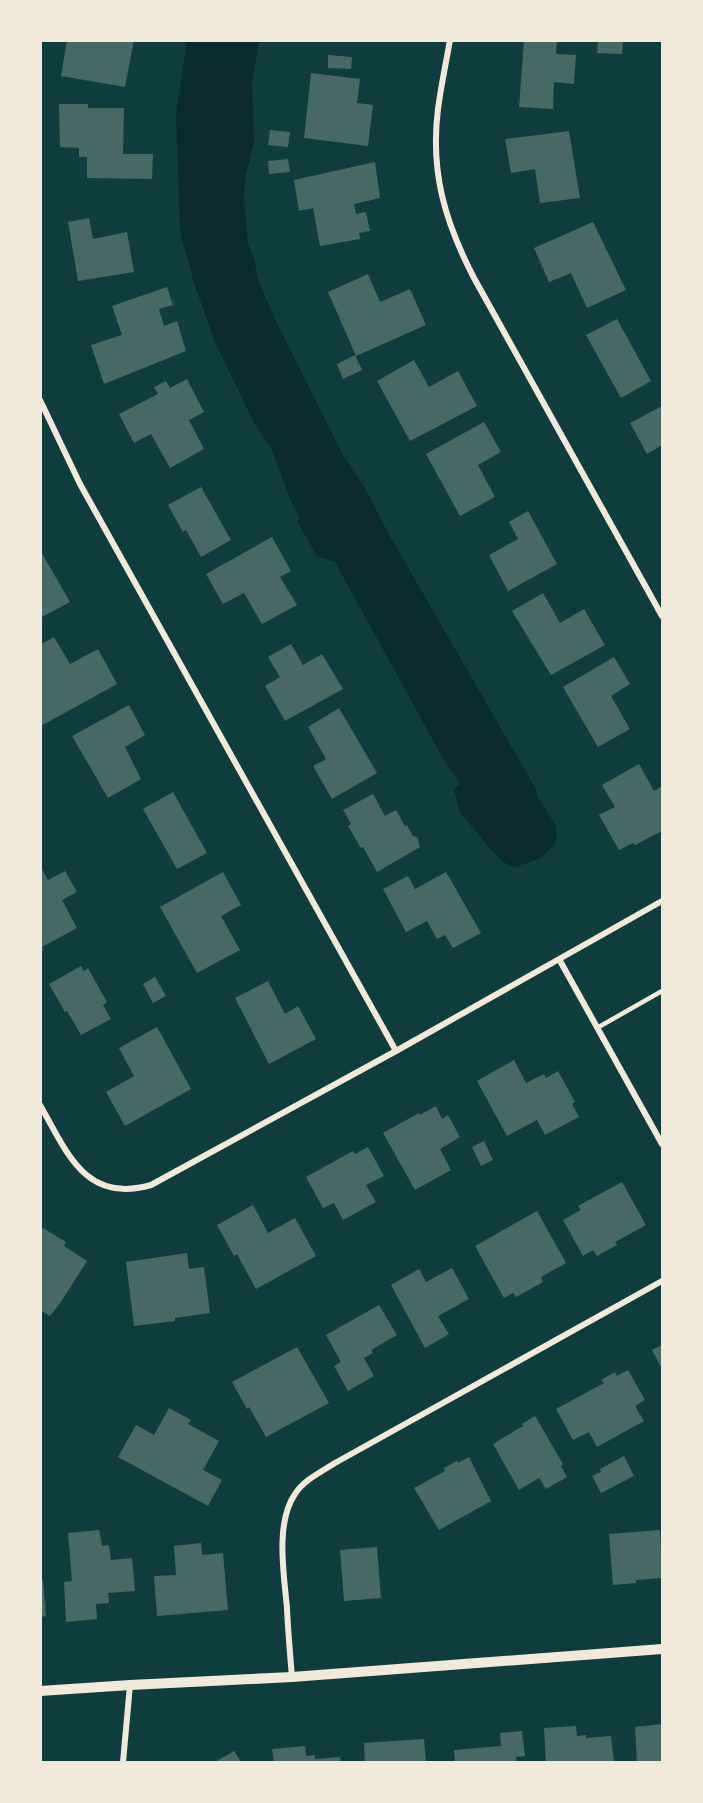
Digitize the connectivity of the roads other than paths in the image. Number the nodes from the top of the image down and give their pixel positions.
1 (450, 40) edge
2 (40, 400) edge
3 (663, 616) edge
4 (663, 901) edge
5 (559, 959) junction
6 (663, 991) edge
7 (597, 1028) junction
8 (396, 1051) junction
9 (40, 1105) edge
10 (663, 1144) edge
11 (663, 1281) edge
12 (663, 1649) edge
13 (292, 1677) junction
14 (130, 1685) junction
15 (40, 1691) edge
16 (123, 1762) edge

1 - 3 street
2 - 8 street
4 - 5 street
5 - 7 street
5 - 8 street
6 - 7 lane
7 - 10 street
8 - 9 street
11 - 13 street
12 - 13 street
13 - 14 street
14 - 15 street
14 - 16 street

